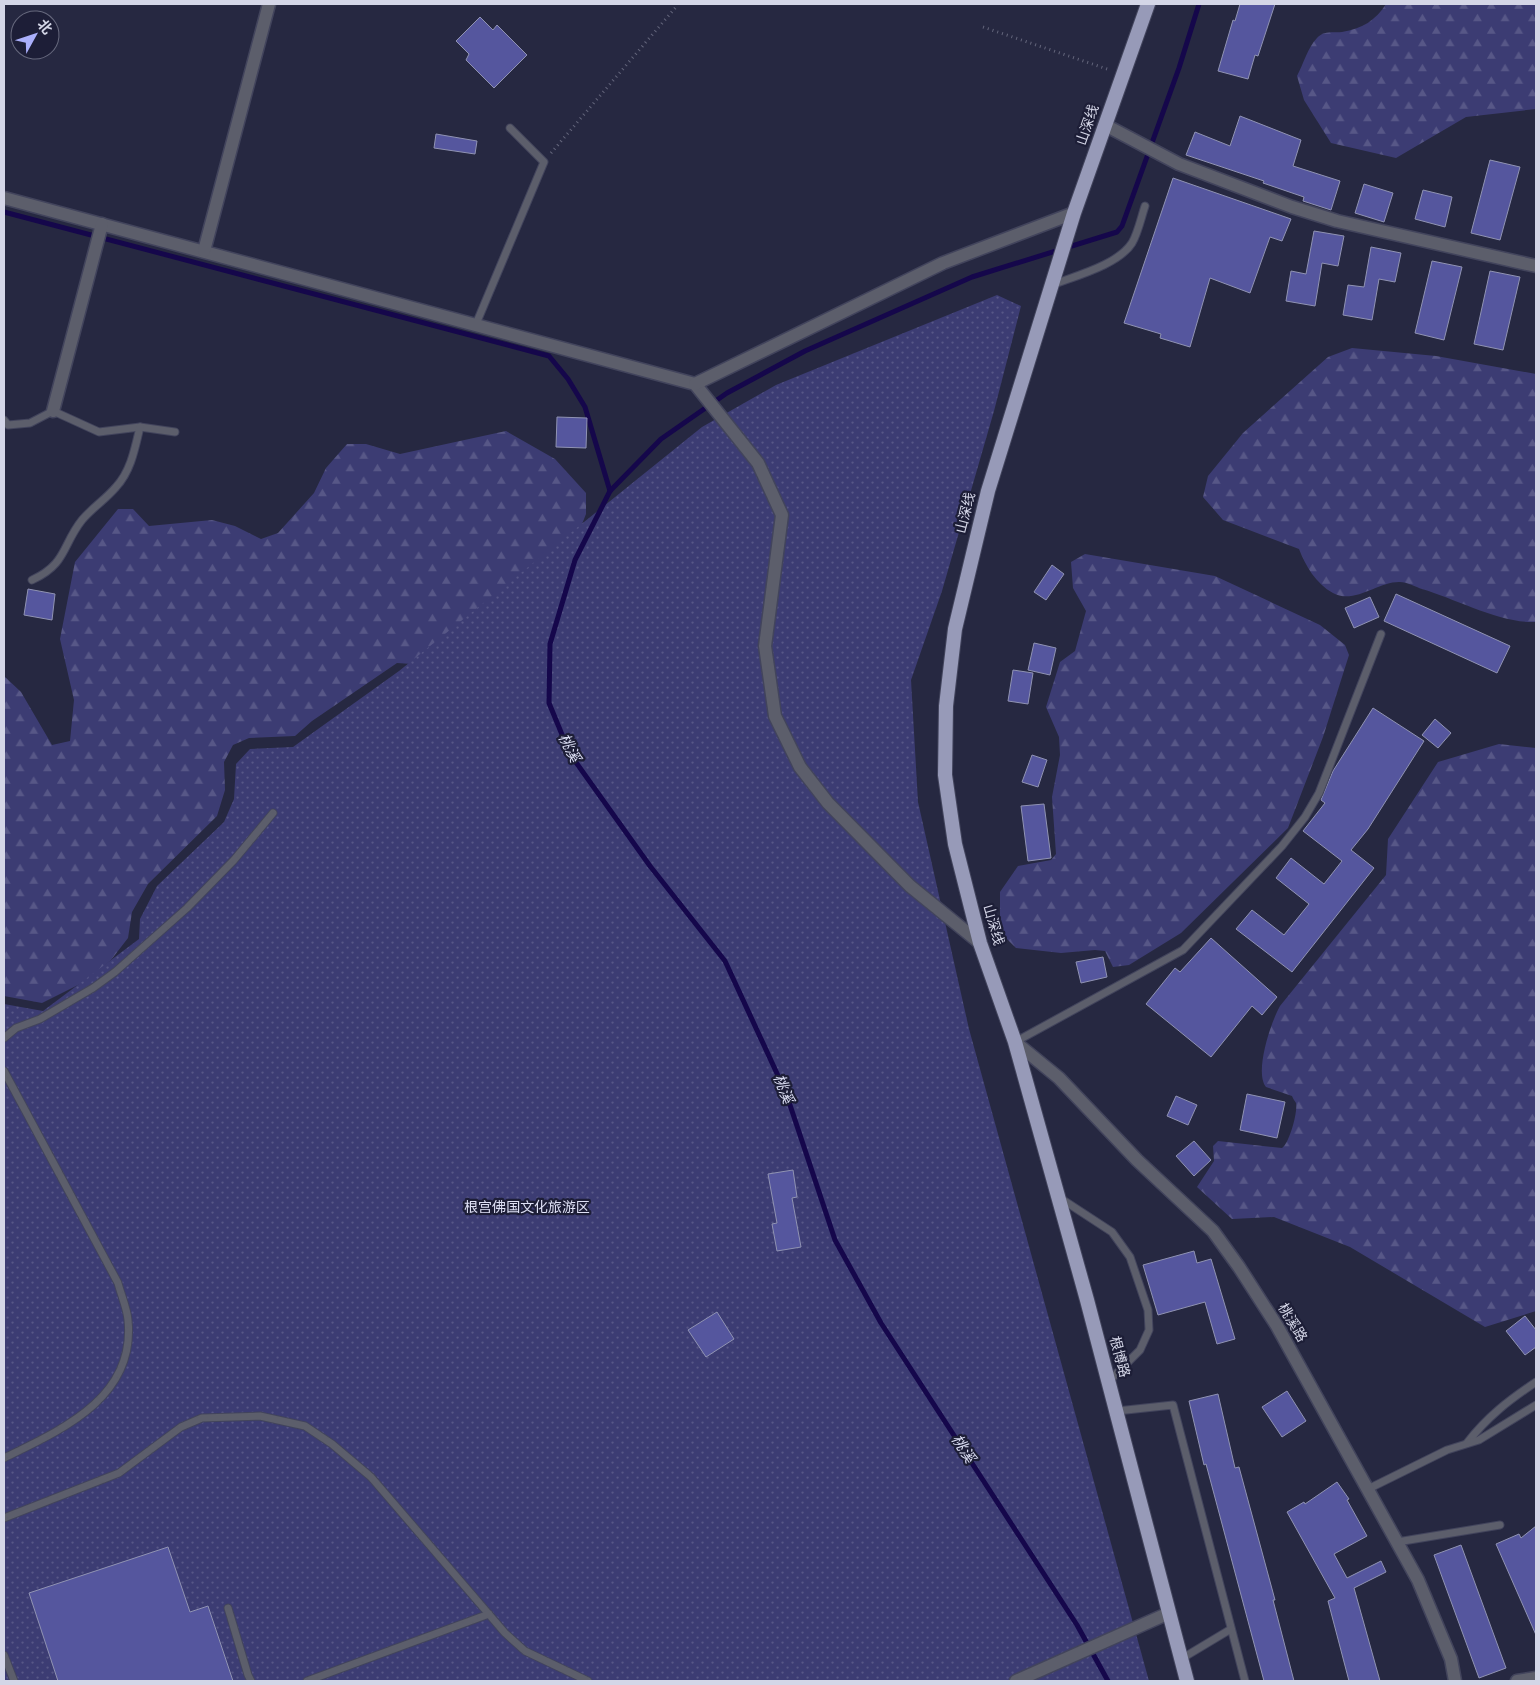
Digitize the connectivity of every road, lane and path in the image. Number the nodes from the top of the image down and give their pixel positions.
1 (269, 4) edge
2 (1148, 4) edge
3 (676, 7) dead end
4 (983, 27) dead end
5 (1123, 74) junction
6 (1105, 125) junction
7 (510, 128) dead end
8 (544, 162) junction
9 (4, 198) edge
10 (1145, 206) dead end
11 (1074, 213) junction
12 (102, 224) junction
13 (204, 251) junction
14 (1536, 266) edge
15 (1052, 285) junction
16 (476, 324) junction
17 (695, 384) junction
18 (53, 411) junction
19 (4, 420) edge
20 (140, 427) junction
21 (175, 432) dead end
22 (32, 580) dead end
23 (1381, 634) dead end
24 (273, 813) dead end
25 (980, 943) junction
26 (4, 1038) edge
27 (1014, 1042) junction
28 (4, 1071) edge
29 (1058, 1198) junction
30 (1108, 1381) junction
31 (1536, 1382) edge
32 (1536, 1405) edge
33 (1117, 1411) junction
34 (1467, 1444) junction
35 (4, 1458) edge
36 (1368, 1489) junction
37 (4, 1518) edge
38 (1500, 1525) dead end
39 (1397, 1542) junction
40 (228, 1608) dead end
41 (489, 1614) junction
42 (1169, 1614) junction
43 (1230, 1629) junction
44 (4, 1655) edge
45 (1181, 1660) junction
46 (1536, 1678) edge
47 (14, 1681) edge
48 (252, 1681) edge
49 (307, 1681) edge
50 (588, 1681) edge
51 (1016, 1681) edge
52 (1187, 1681) edge
53 (1245, 1681) edge
54 (1455, 1681) edge
55 (1517, 1681) edge

1 - 13 street
2 - 5 highway, 山深线
3 - 8 path
4 - 5 path
5 - 6 highway, 山深线
6 - 11 highway, 山深线
6 - 14 street
7 - 8 lane
8 - 16 lane
9 - 12 street
10 - 15 lane
11 - 15 highway, 山深线
11 - 17 street
12 - 13 street
12 - 18 street
13 - 16 street
15 - 25 highway, 山深线
16 - 17 street
17 - 25 street
18 - 19 lane
18 - 20 lane
20 - 21 lane
20 - 22 lane
23 - 27 lane
24 - 26 lane
25 - 27 highway, 山深线
27 - 29 highway, 根博路
27 - 36 street, 桃溪路
28 - 35 lane
29 - 30 highway, 根博路
29 - 30 lane
30 - 33 highway, 根博路
31 - 34 lane
32 - 34 lane
33 - 42 highway, 根博路
33 - 43 lane
34 - 36 lane
36 - 39 street, 桃溪路
37 - 41 lane
38 - 39 lane
39 - 54 street, 桃溪路
40 - 48 lane
41 - 49 lane
41 - 50 lane
42 - 45 highway, 根博路
42 - 51 street
43 - 45 lane
43 - 53 lane
44 - 47 lane
45 - 52 highway, 根博路
46 - 55 street

